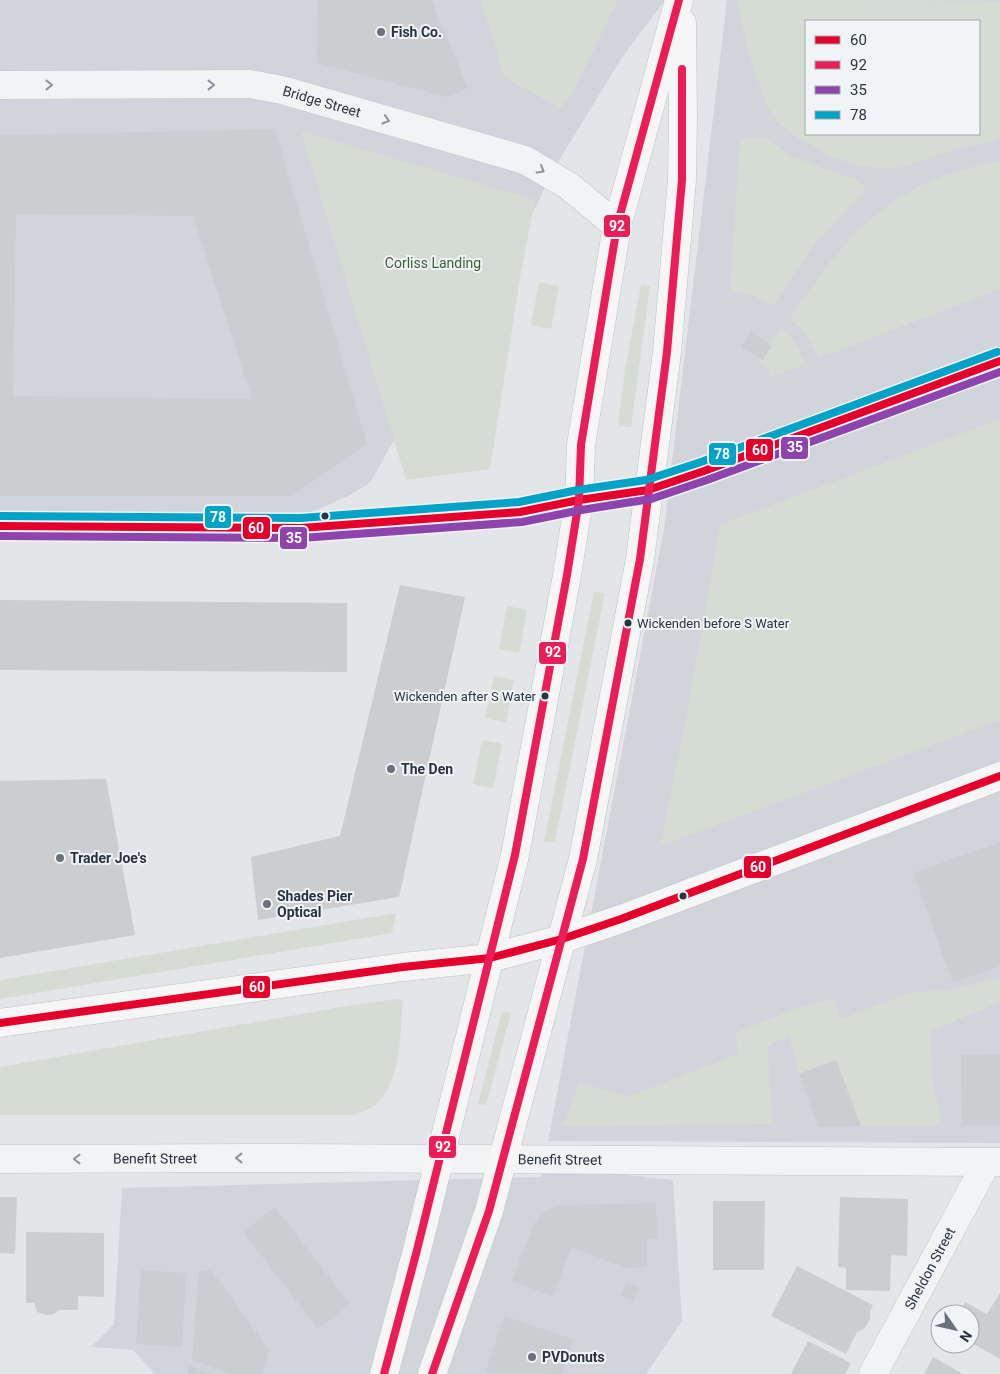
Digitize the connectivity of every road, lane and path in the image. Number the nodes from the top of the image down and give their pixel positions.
1 (680, 0) edge
2 (0, 85) edge
3 (617, 226) junction
4 (1000, 361) edge
5 (648, 490) junction
6 (578, 500) junction
7 (0, 526) edge
8 (1000, 776) edge
9 (562, 938) junction
10 (490, 958) junction
11 (0, 1023) edge
12 (0, 1159) edge
13 (439, 1160) junction
14 (502, 1160) junction
15 (994, 1162) edge
16 (384, 1374) edge
17 (432, 1374) edge
18 (873, 1374) edge

1 - 3 main road
1 - 5 main road
2 -> 3 street, Bridge Street
3 - 6 main road
4 - 5 main road
5 - 6 main road
5 - 9 main road
6 - 7 main road
6 - 10 main road
8 - 9 main road
9 - 10 main road
9 - 14 main road
10 - 11 main road
10 - 13 main road
13 -> 12 street, Benefit Street
13 - 14 street, Benefit Street
13 - 16 main road
14 - 15 street, Benefit Street
14 - 17 main road
15 - 18 street, Sheldon Street

